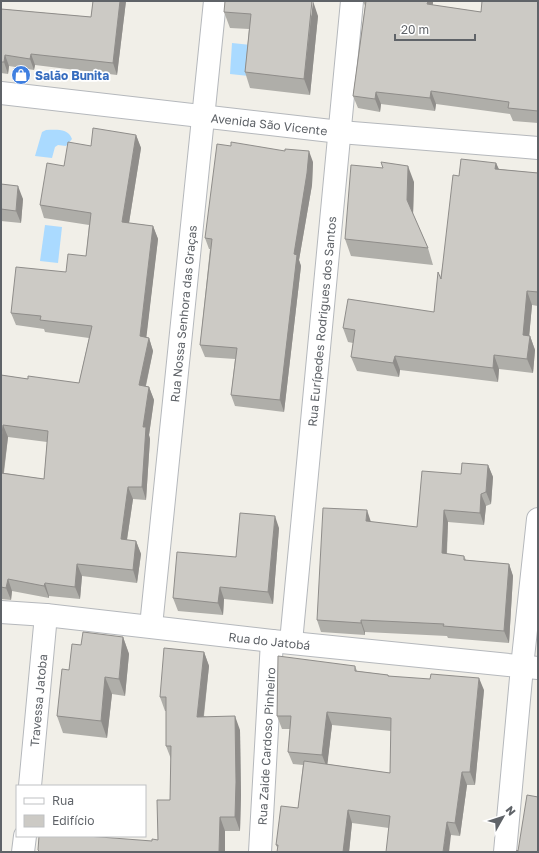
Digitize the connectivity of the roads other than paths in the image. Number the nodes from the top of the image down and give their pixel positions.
1 (215, 1) edge
2 (352, 1) edge
3 (1, 93) edge
4 (203, 116) junction
5 (340, 132) junction
6 (538, 148) edge
7 (538, 519) edge
8 (1, 612) edge
9 (46, 615) junction
10 (152, 626) junction
11 (281, 642) junction
12 (530, 668) edge
13 (30, 785) edge
14 (25, 837) edge
15 (23, 852) edge
16 (260, 852) edge
17 (505, 852) edge

1 - 4 street, Rua Nossa Senhora das Graças
2 - 5 street, Rua Eurípedes Rodrigues dos Santos
3 - 4 street, Avenida São Vicente
4 - 5 street, Avenida São Vicente
4 - 10 street, Rua Nossa Senhora das Graças
5 - 6 street, Avenida São Vicente
5 - 11 street, Rua Eurípedes Rodrigues dos Santos
7 - 12 street
8 - 9 street, Rua do Jatobá
9 - 10 street, Rua do Jatobá
9 - 13 street, Travessa Jatoba
10 - 11 street, Rua do Jatobá
11 - 12 street, Rua do Jatobá
11 - 16 street, Rua Zaide Cardoso Pinheiro
12 - 17 street
14 - 15 street

